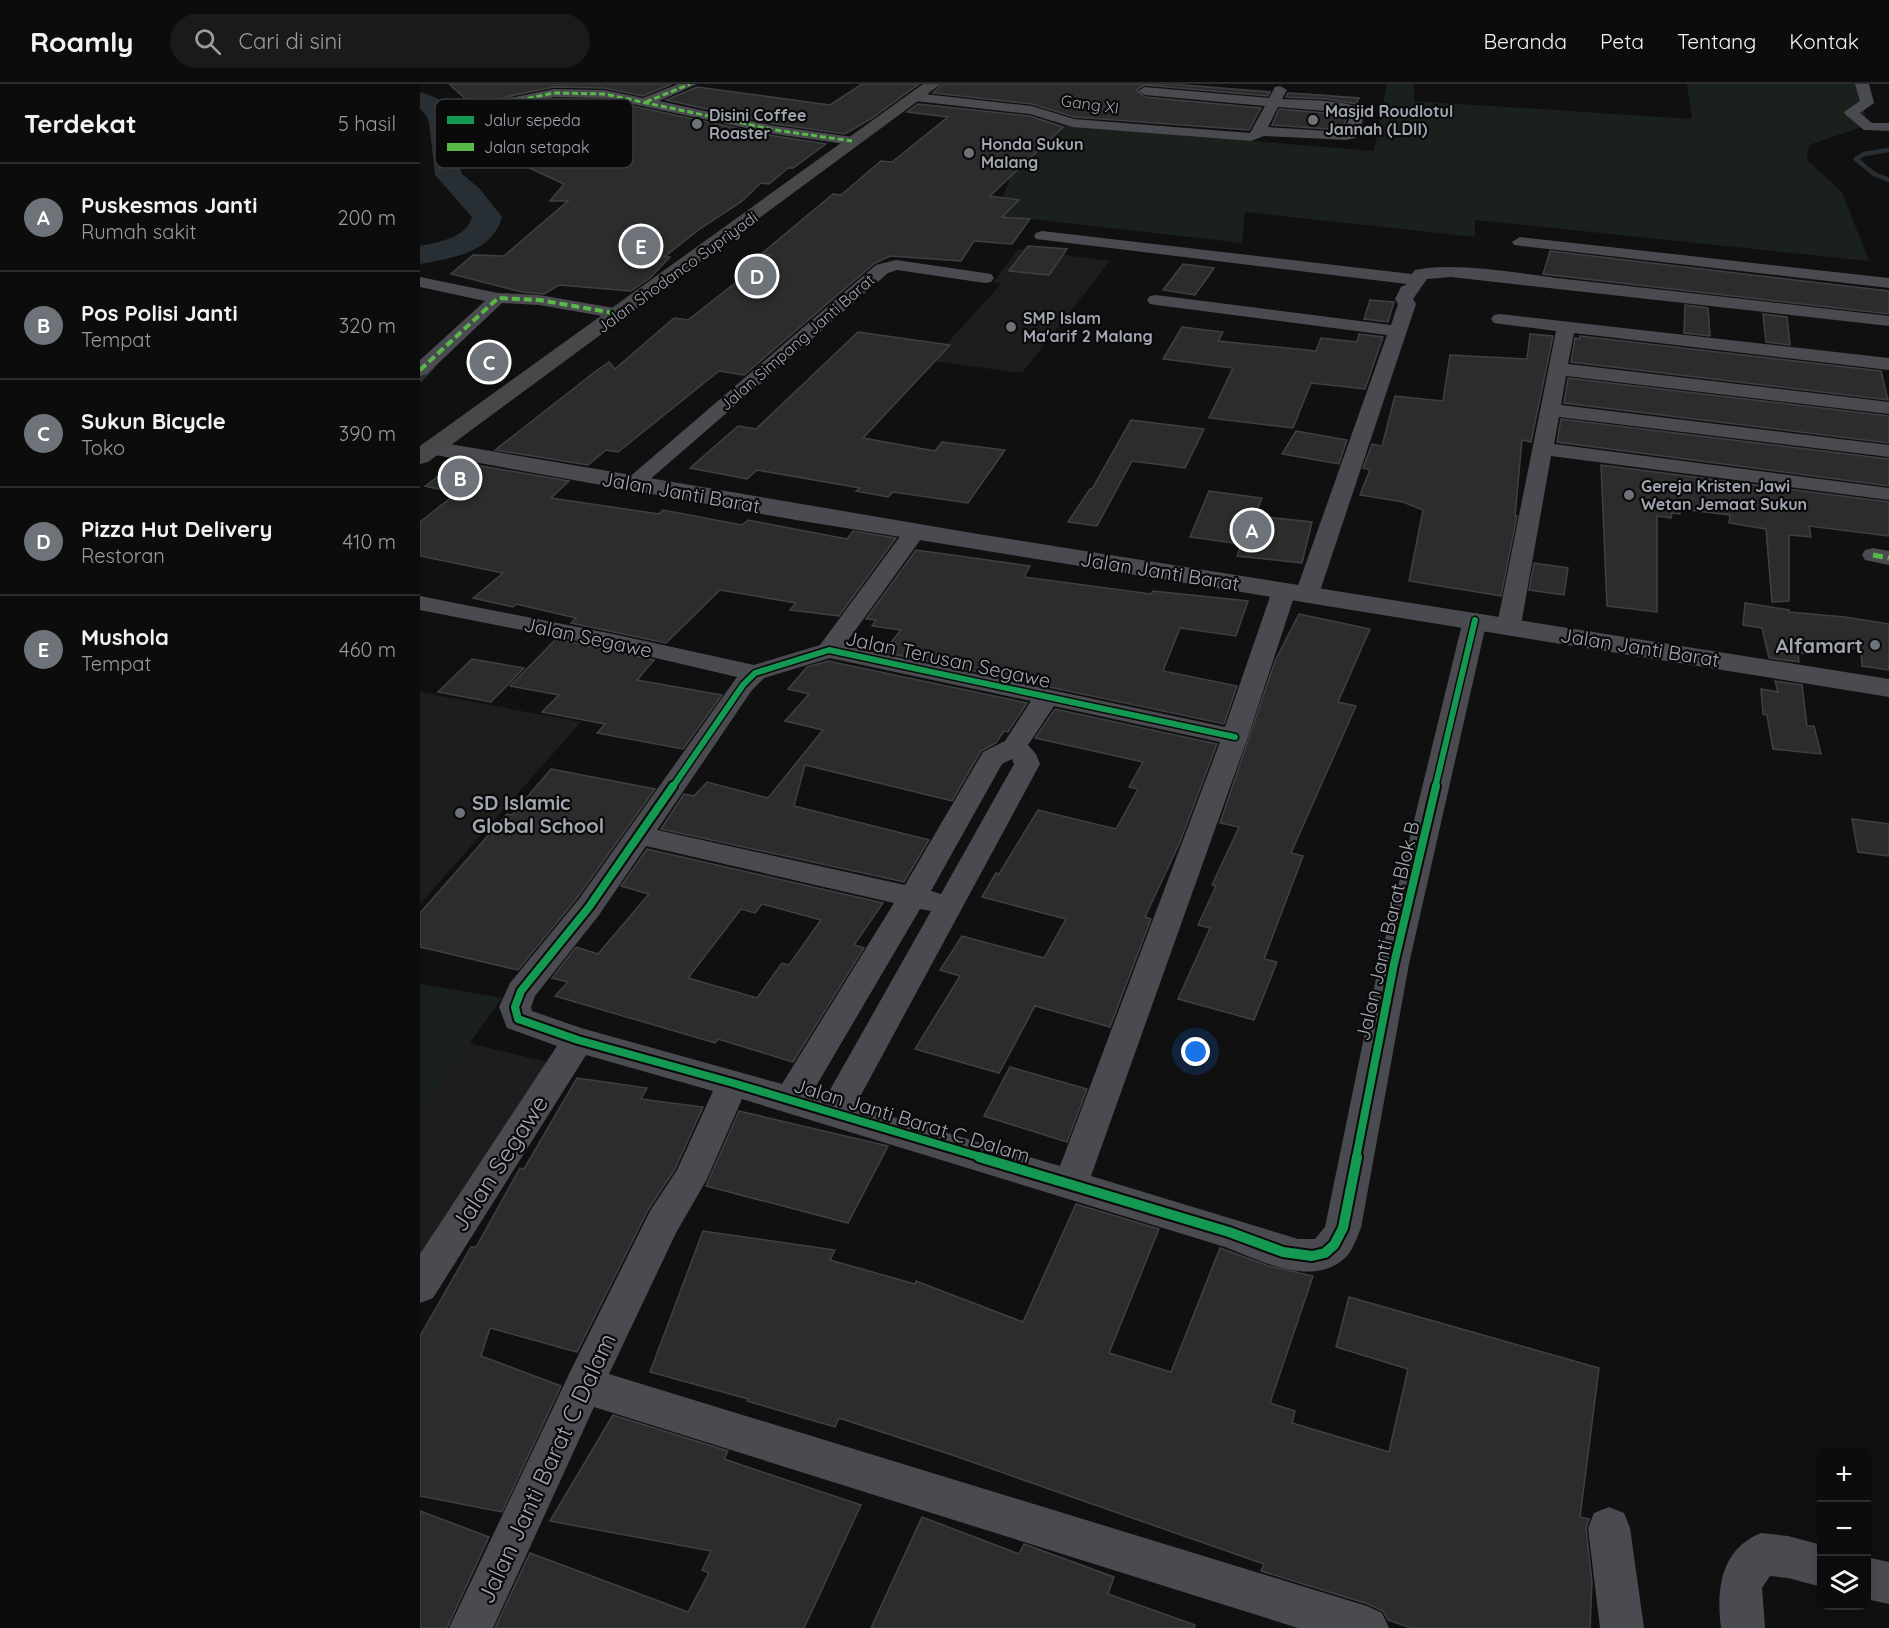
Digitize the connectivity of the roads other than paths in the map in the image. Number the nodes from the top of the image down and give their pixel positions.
1 (606, 84) edge
2 (690, 84) edge
3 (933, 84) edge
4 (1862, 84) edge
5 (586, 93) junction
6 (1277, 96) junction
7 (915, 97) junction
8 (526, 99) edge
9 (626, 99) edge
10 (633, 100) edge
11 (646, 102) junction
12 (1266, 115) junction
13 (1889, 127) edge
14 (1258, 131) junction
15 (852, 141) junction
16 (1042, 236) dead end
17 (985, 278) dead end
18 (1528, 280) junction
19 (420, 282) edge
20 (1889, 284) edge
21 (1412, 291) junction
22 (503, 298) junction
23 (1156, 300) dead end
24 (620, 314) junction
25 (1500, 319) dead end
26 (1889, 321) edge
27 (1566, 326) junction
28 (1397, 331) junction
29 (1889, 364) edge
30 (1559, 369) junction
31 (420, 370) edge
32 (1889, 408) edge
33 (1550, 410) junction
34 (1542, 449) junction
35 (1889, 451) edge
36 (426, 453) edge
37 (633, 484) junction
38 (1889, 494) edge
39 (915, 532) junction
40 (1295, 592) junction
41 (420, 603) edge
42 (1475, 620) junction
43 (1509, 625) junction
44 (830, 650) junction
45 (755, 673) junction
46 (1889, 688) edge
47 (1046, 698) junction
48 (1235, 737) junction
49 (1014, 747) junction
50 (638, 835) junction
51 (912, 898) junction
52 (949, 906) junction
53 (578, 1040) junction
54 (733, 1083) junction
55 (790, 1100) junction
56 (834, 1114) junction
57 (1071, 1184) junction
58 (1296, 1256) joint
59 (420, 1286) edge
60 (584, 1385) junction
61 (1609, 1528) dead end
62 (1817, 1565) edge
63 (1871, 1579) edge
64 (1889, 1583) edge
65 (471, 1628) edge
66 (1367, 1628) edge
67 (1622, 1628) edge
68 (1743, 1628) edge

1 - 5 street
2 - 11 street
3 - 7 main road, Jalan Shodanco Supriyadi
4 - 13 street
5 - 8 street
5 - 9 street
6 - 12 street
6 - 12 street
6 - 14 street, Gang XI
7 - 14 street, Gang XI
7 - 15 main road, Jalan Shodanco Supriyadi
10 - 11 street
11 - 15 street
12 - 14 street
15 - 24 main road, Jalan Shodanco Supriyadi
16 - 21 street
17 - 37 street, Jalan Simpang Janti Barat
18 - 20 street
18 - 21 street
18 - 26 street
19 - 22 street
21 - 28 street
22 - 24 street
22 - 31 street
23 - 28 street
24 - 36 main road, Jalan Shodanco Supriyadi
25 - 27 street
27 - 29 street
27 - 30 street
28 - 40 street
30 - 32 street
30 - 33 street
33 - 34 street
33 - 35 street
34 - 38 street
34 - 43 street
36 - 37 street, Jalan Janti Barat
37 - 39 street, Jalan Janti Barat
39 - 40 street, Jalan Janti Barat
39 - 44 street, Jalan Terusan Segawe
40 - 42 street, Jalan Janti Barat
40 - 48 street
41 - 45 street, Jalan Segawe
42 - 43 street, Jalan Janti Barat
42 - 58 street, Jalan Janti Barat Blok B
43 - 46 street, Jalan Janti Barat
44 - 45 street, Jalan Terusan Segawe
44 - 47 street, Jalan Terusan Segawe
45 - 50 street
47 - 48 street, Jalan Terusan Segawe
47 - 49 street
48 - 57 street
49 - 51 street
49 - 52 street
50 - 51 street
50 - 53 street, Jalan Janti Barat C Dalam
51 - 52 street
51 - 55 street
52 - 56 street
53 - 54 street, Jalan Janti Barat C Dalam
53 - 59 street, Jalan Segawe
54 - 55 street, Jalan Janti Barat C Dalam
54 - 60 street, Jalan Janti Barat C Dalam
55 - 56 street, Jalan Janti Barat C Dalam
56 - 57 street, Jalan Janti Barat C Dalam
57 - 58 street, Jalan Janti Barat C Dalam
60 - 65 street, Jalan Janti Barat C Dalam
60 - 66 street
61 - 67 street
62 - 68 street
63 - 64 street

